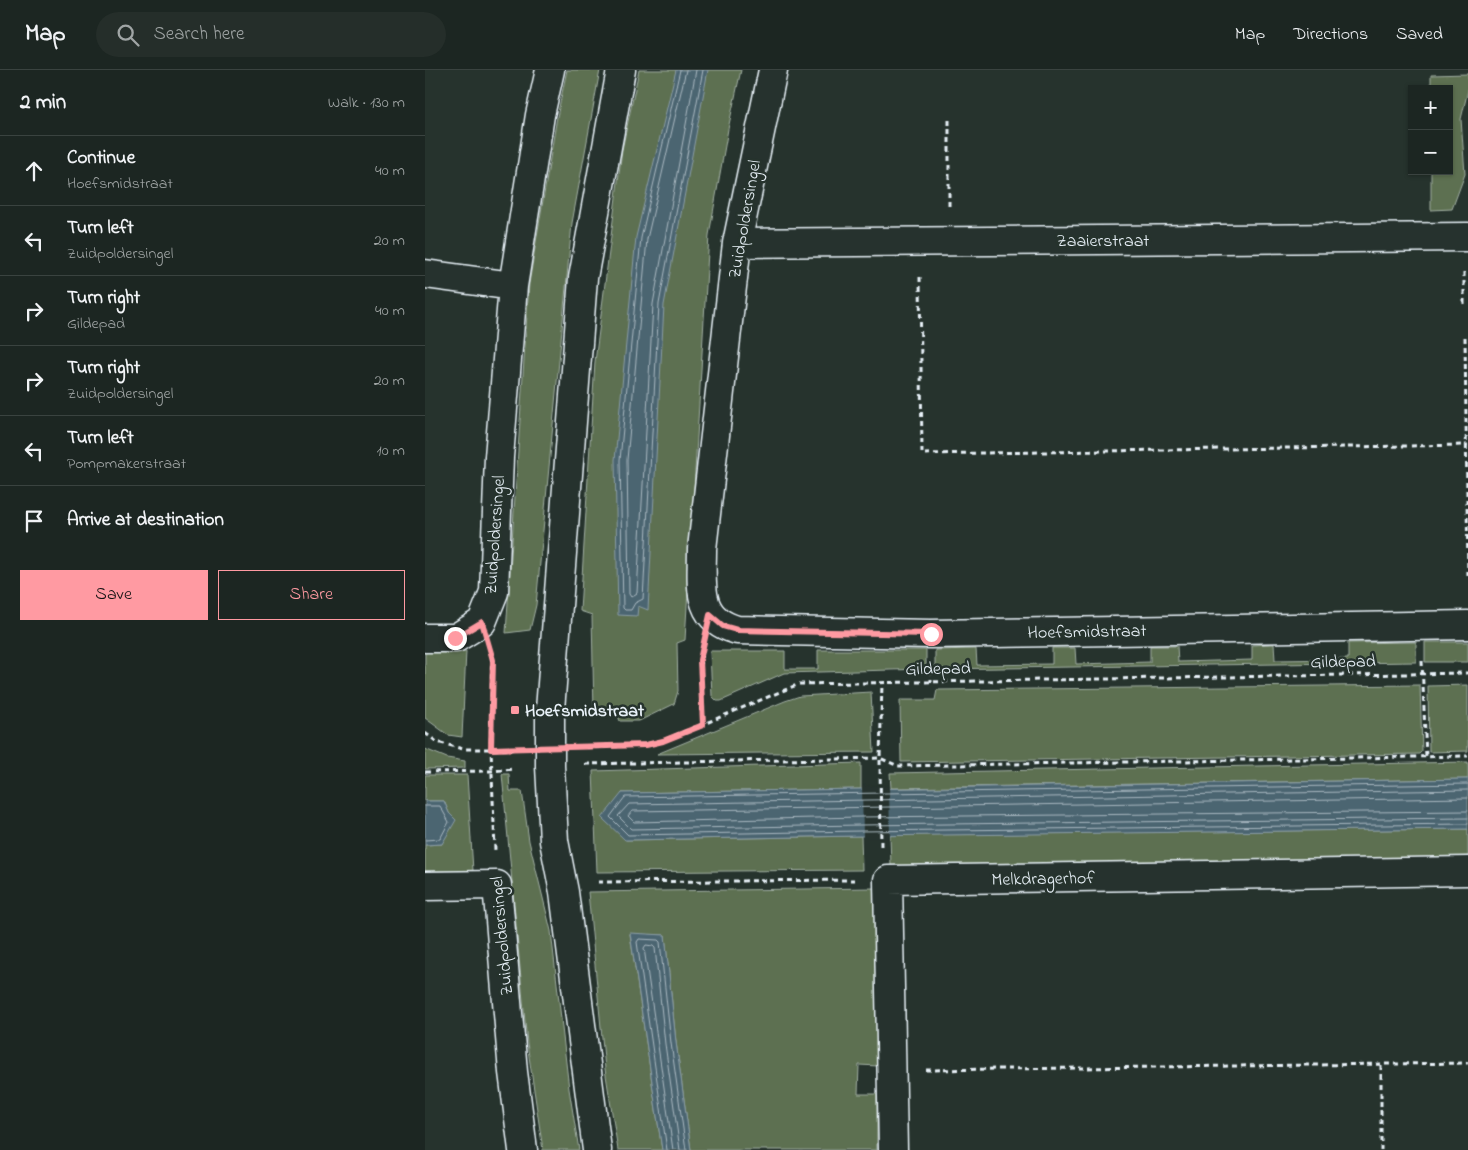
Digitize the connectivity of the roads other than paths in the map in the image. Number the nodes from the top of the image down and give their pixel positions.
1 (550, 70) edge
2 (621, 70) edge
3 (773, 70) edge
4 (1468, 237) edge
5 (737, 243) junction
6 (425, 274) edge
7 (513, 286) junction
8 (710, 615) joint
9 (1468, 625) edge
10 (425, 638) edge
11 (1468, 871) edge
12 (425, 886) edge
13 (523, 1150) edge
14 (597, 1150) edge
15 (893, 1150) edge

1 - 7 street, Zuidpoldersingel
2 - 14 street
3 - 5 street, Zuidpoldersingel
4 - 5 street, Zaaierstraat
5 - 8 street, Zuidpoldersingel
6 - 7 street
7 - 10 street, Zuidpoldersingel
8 - 9 street, Hoefsmidstraat
11 - 15 street, Melkdragerhof
12 - 13 street, Zuidpoldersingel

